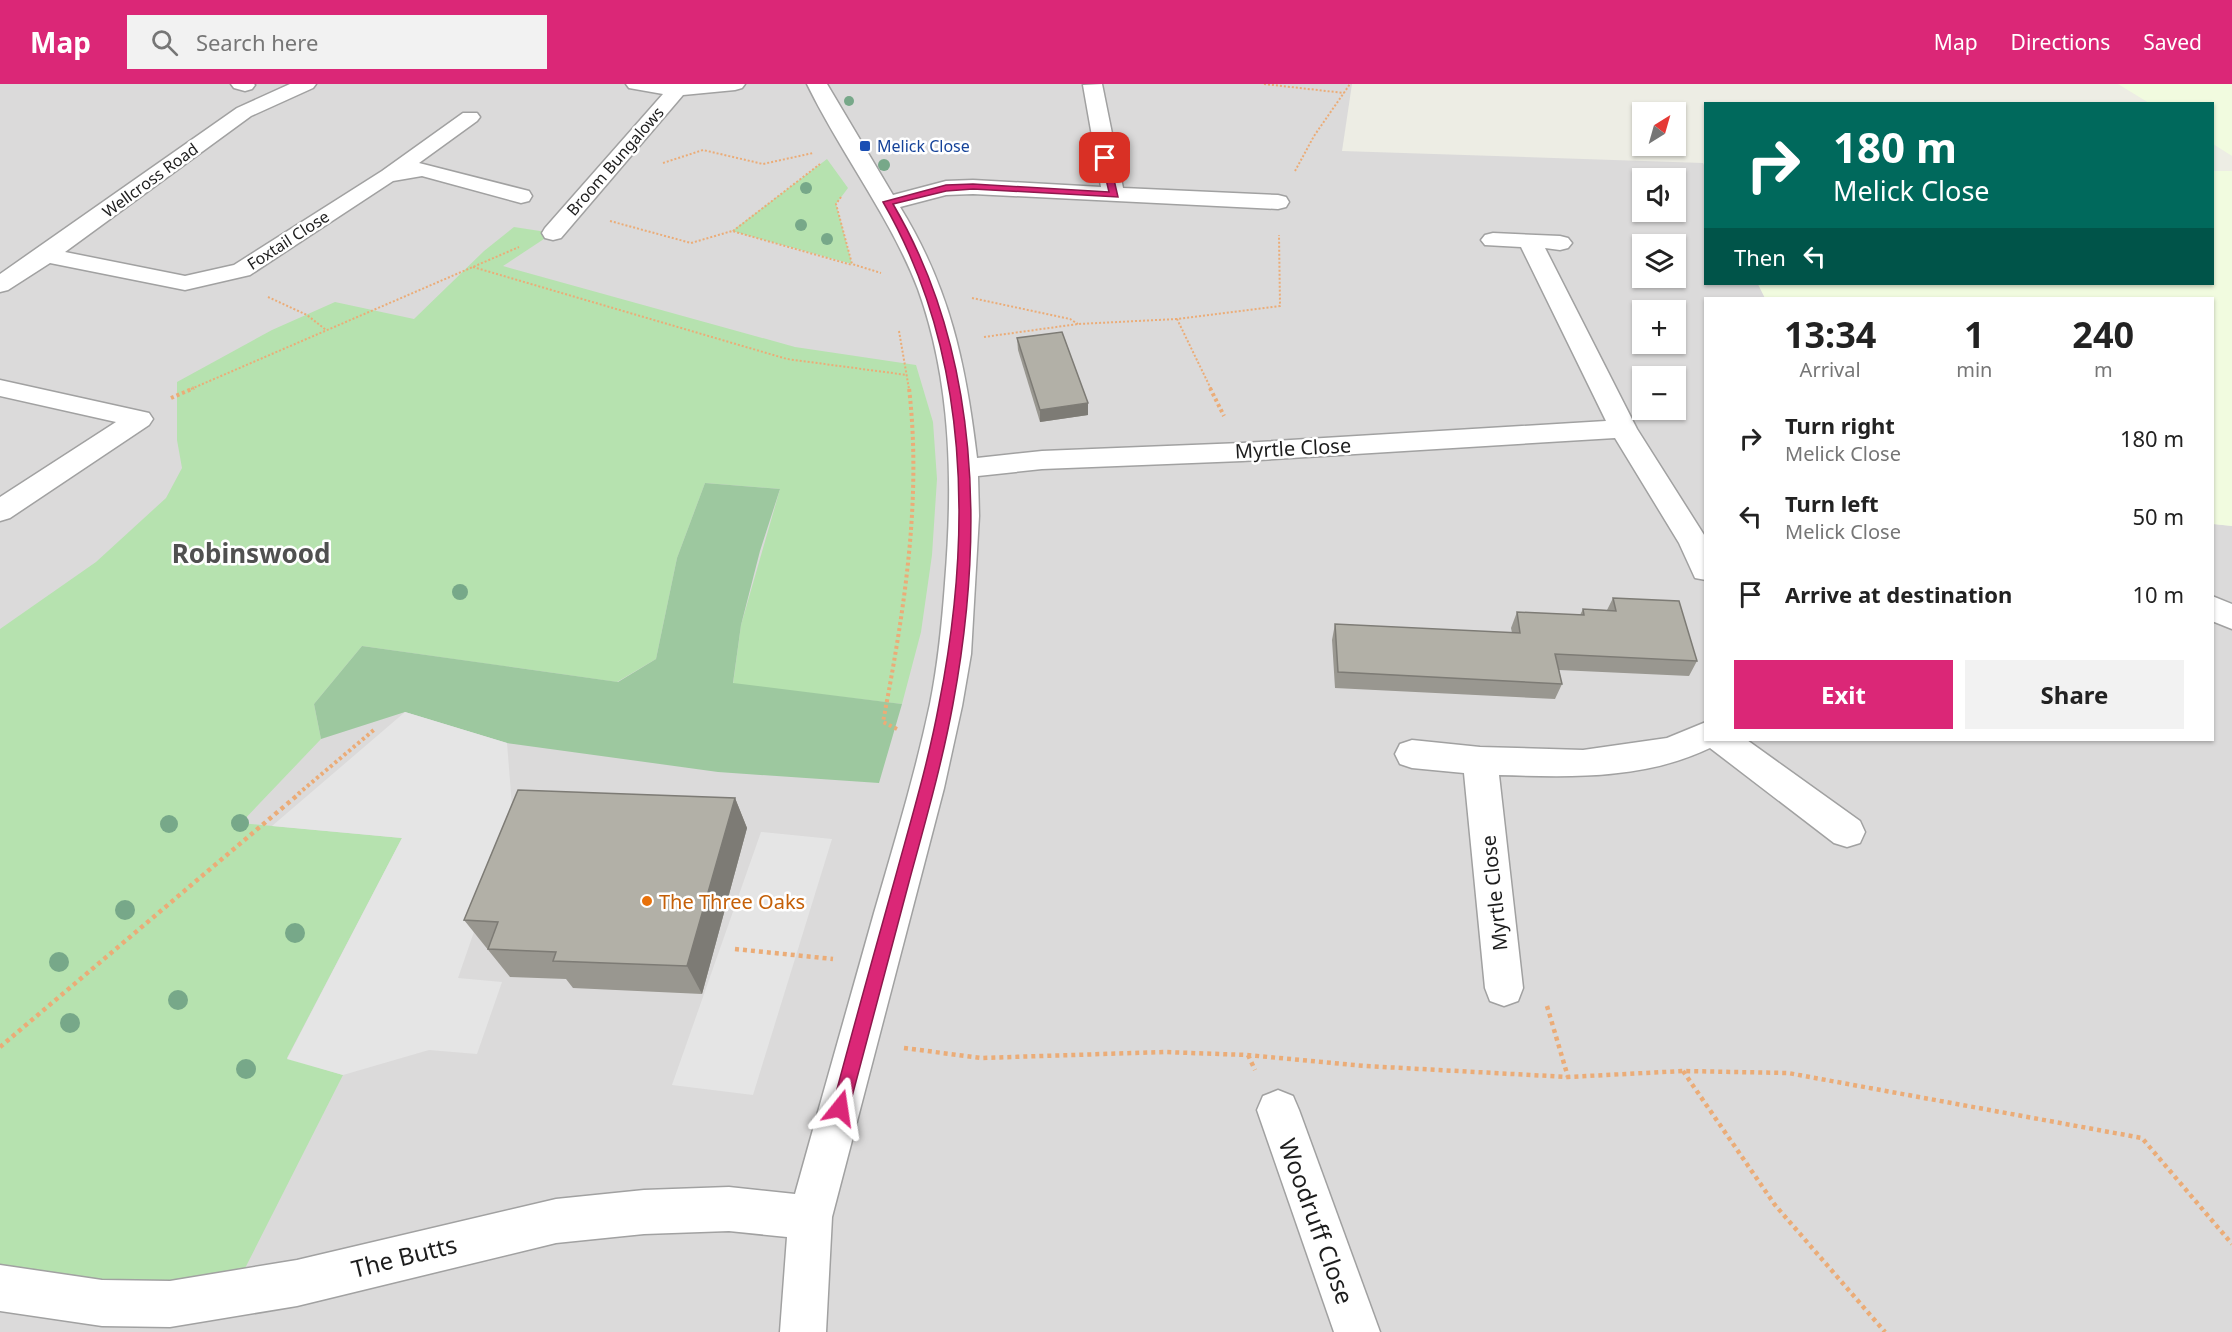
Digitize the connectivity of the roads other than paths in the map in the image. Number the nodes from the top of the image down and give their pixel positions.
1 (306, 84) edge
2 (636, 84) edge
3 (735, 84) edge
4 (817, 84) edge
5 (1093, 85) edge
6 (677, 90) junction
7 (470, 117) dead end
8 (386, 176) junction
9 (1114, 195) junction
10 (521, 196) dead end
11 (888, 202) junction
12 (1278, 202) road end
13 (553, 232) road end
14 (1493, 240) dead end
15 (1529, 240) junction
16 (1560, 243) dead end
17 (46, 255) junction
18 (242, 270) junction
19 (0, 285) edge
20 (257, 291) road end
21 (0, 388) edge
22 (1623, 429) junction
23 (964, 468) junction
24 (0, 511) edge
25 (1704, 566) edge
26 (1704, 736) edge
27 (1724, 741) edge
28 (1412, 754) dead end
29 (1480, 761) junction
30 (1847, 832) dead end
31 (1504, 988) road end
32 (1278, 1110) dead end
33 (810, 1217) junction
34 (0, 1288) edge
35 (803, 1332) edge
36 (1357, 1332) edge

1 - 17 street, Wellcross Road
2 - 6 street
3 - 6 street
4 - 11 street
5 - 9 street
6 - 13 street, Broom Bungalows
7 - 8 street
8 - 10 street, Foxtail Close
8 - 18 street, Foxtail Close
9 - 11 street
9 - 12 street
11 - 23 street
14 - 15 street
15 - 16 street
15 - 22 street
17 - 18 street, Foxtail Close
17 - 19 street, Wellcross Road
18 - 20 street
21 - 24 street
22 - 23 street, Myrtle Close
22 - 25 street
23 - 33 street
26 - 29 street
27 - 30 street
28 - 29 street
29 - 31 street, Myrtle Close
32 - 36 street, Woodruff Close
33 - 34 street, The Butts
33 - 35 street

